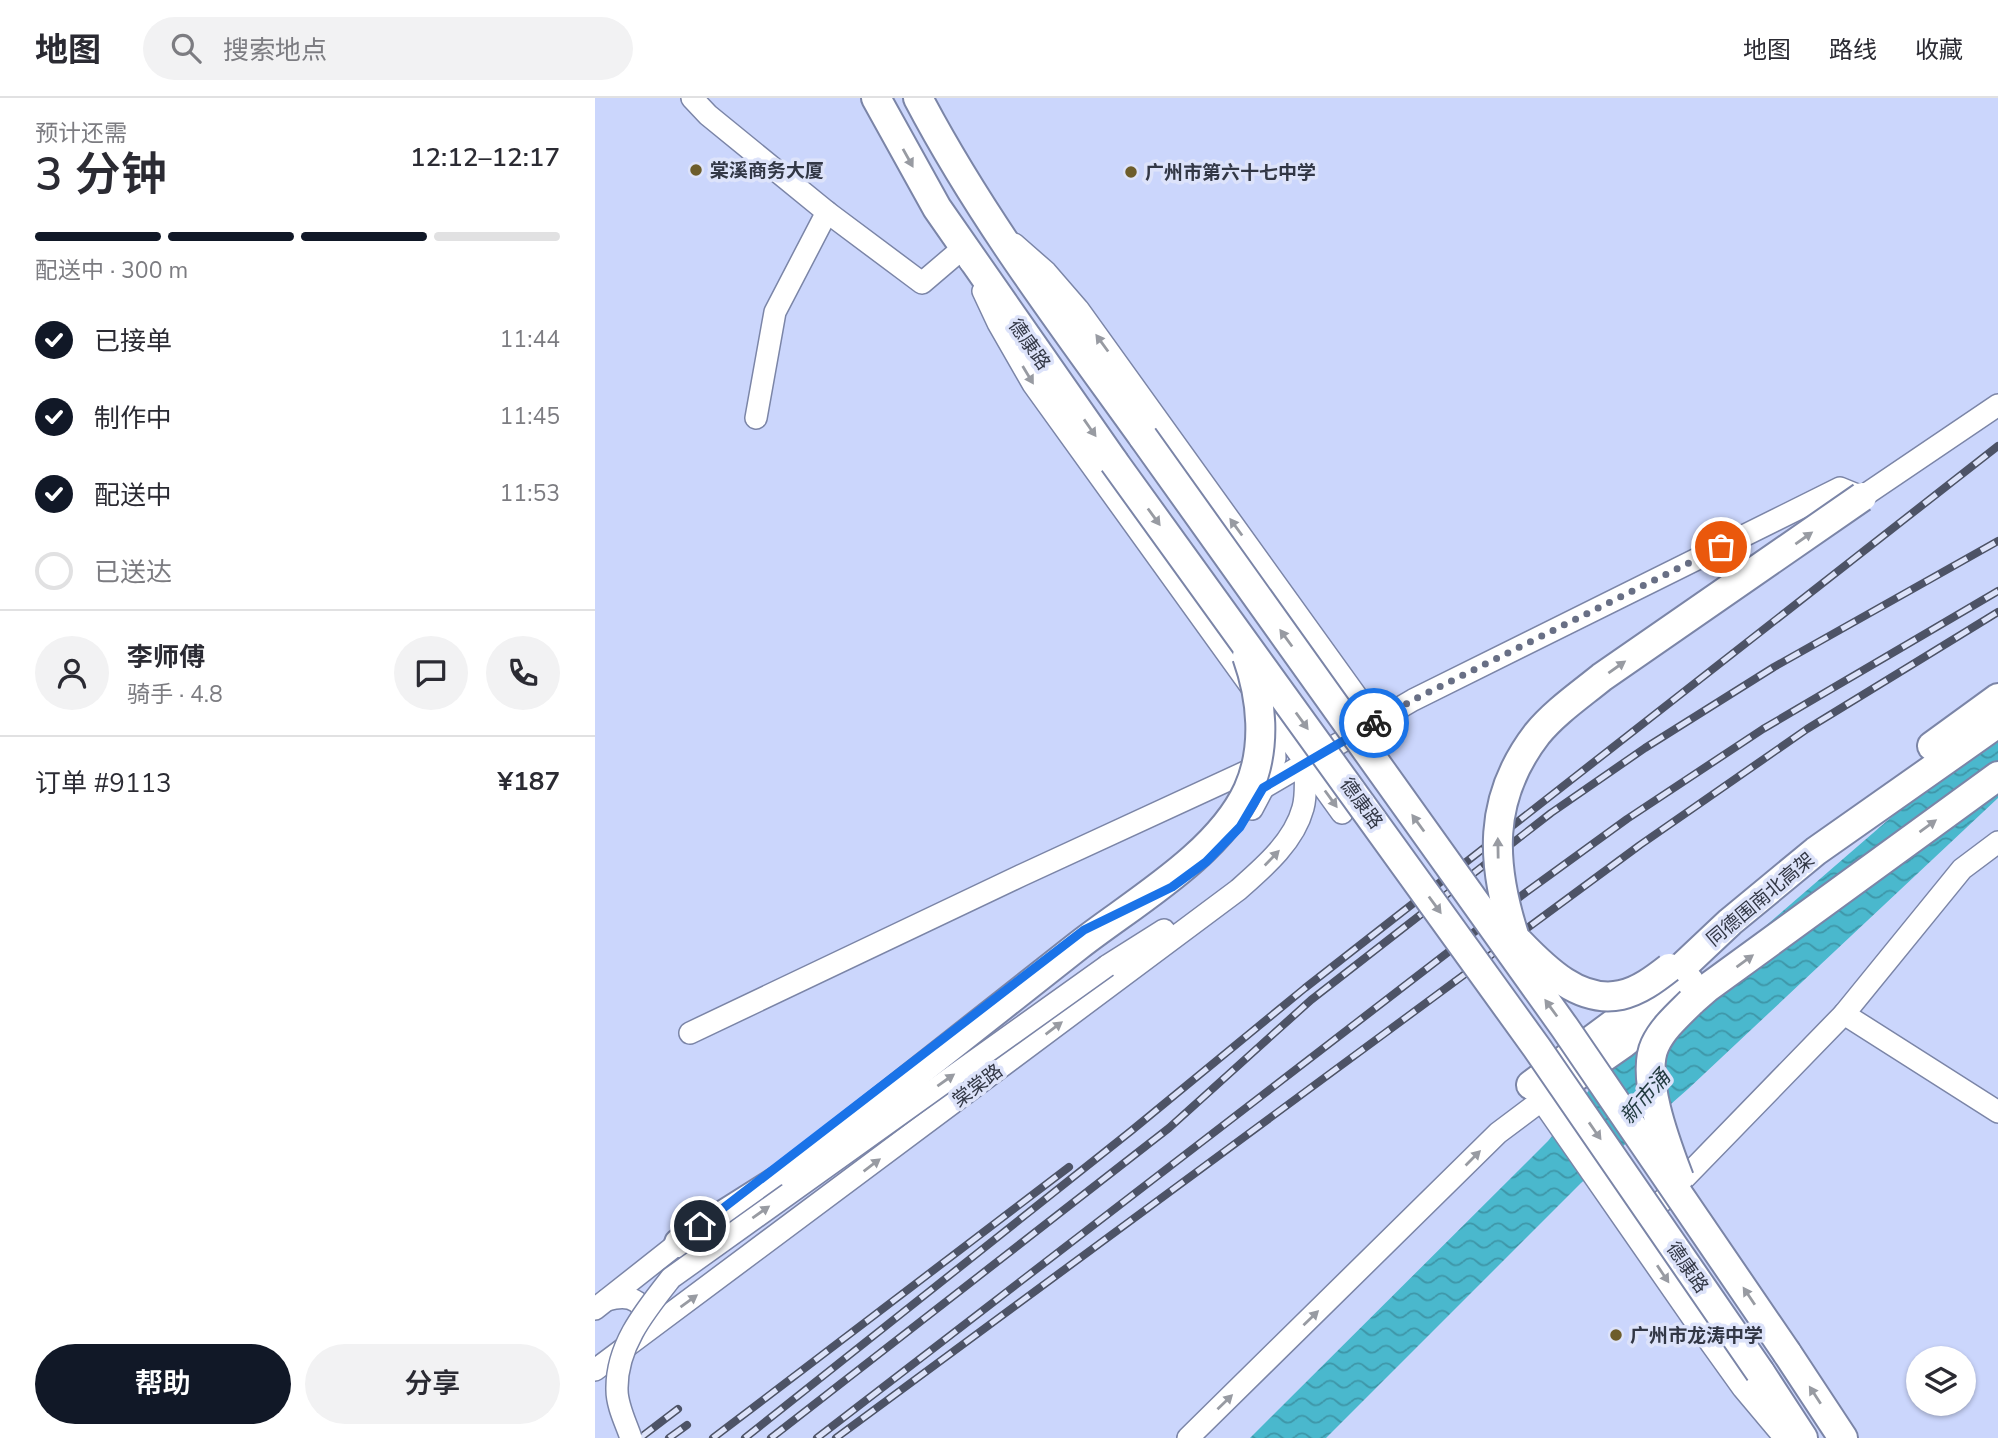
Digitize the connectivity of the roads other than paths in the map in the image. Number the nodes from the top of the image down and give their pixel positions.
1 (692, 98) edge
2 (876, 98) edge
3 (918, 98) edge
4 (827, 212) junction
5 (992, 223) junction
6 (964, 248) junction
7 (1998, 405) edge
8 (755, 418) dead end
9 (1862, 497) junction
10 (1259, 558) junction
11 (1193, 608) junction
12 (1226, 616) junction
13 (1998, 698) edge
14 (1273, 719) junction
15 (1375, 722) junction
16 (1998, 723) edge
17 (1998, 745) edge
18 (1300, 756) junction
19 (1275, 758) junction
20 (1998, 776) edge
21 (1263, 788) junction
22 (1342, 813) dead end
23 (1998, 842) edge
24 (1822, 859) junction
25 (1457, 877) junction
26 (1238, 890) junction
27 (1515, 938) junction
28 (1844, 1014) junction
29 (690, 1033) dead end
30 (1542, 1100) junction
31 (1998, 1112) edge
32 (1693, 1213) junction
33 (1633, 1231) junction
34 (679, 1242) junction
35 (601, 1304) edge
36 (636, 1340) junction
37 (595, 1370) edge
38 (631, 1438) edge
39 (1188, 1438) edge
40 (1785, 1438) edge
41 (1803, 1438) edge
42 (1843, 1438) edge

1 - 4 street
2 -> 6 main road, 德康路
3 - 5 main road, 德康路
4 - 6 street
4 - 8 street
10 -> 5 street
25 -> 5 main road, 德康路, bridge
6 -> 11 street
6 -> 12 main road, 德康路, bridge
7 - 9 street
9 - 15 street
27 -> 9 main road, bridge
10 - 11 street
10 - 15 street
11 - 14 street
12 - 34 main road, bridge
12 -> 41 main road, 德康路, bridge
13 - 27 main road, bridge
14 - 18 street
14 - 19 street
15 - 18 street
16 - 24 main road, 同德围南北高架
17 - 24 main road, 同德围南北高架
18 - 19 street
18 - 21 street
18 -> 22 street
26 -> 18 street, 棠棠路
19 - 21 street
19 - 29 street
32 -> 20 main road, bridge
21 - 34 street
23 - 28 street
24 - 30 main road, 同德围南北高架
25 - 27 main road, bridge
32 -> 25 main road, 德康路, bridge
36 -> 26 street, 棠棠路
38 -> 26 street, bridge
28 - 31 street
28 - 33 street
30 - 33 street
39 -> 30 street
42 -> 32 main road, 德康路, bridge
33 -> 40 street
34 - 35 street
35 - 36 street
36 - 37 street, 棠棠路

